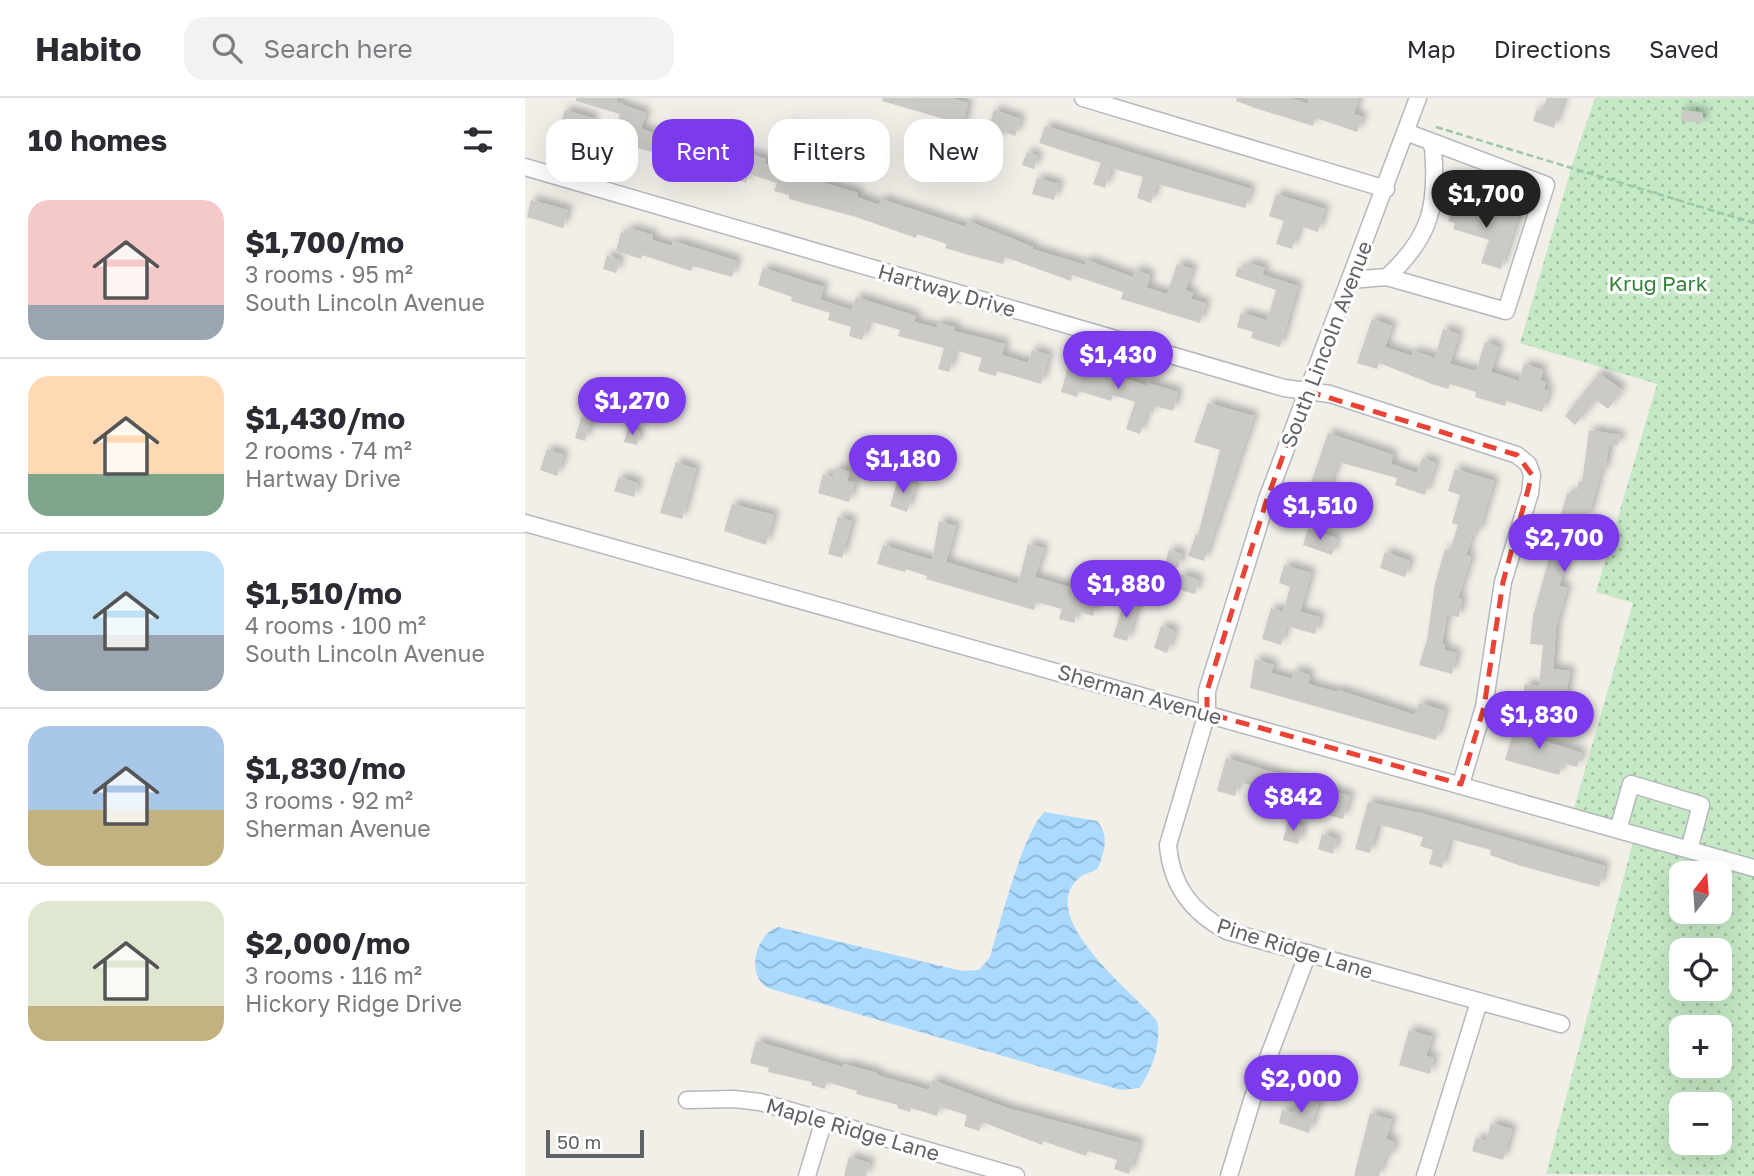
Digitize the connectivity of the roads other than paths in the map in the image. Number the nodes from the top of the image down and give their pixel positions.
1 (1083, 98) edge
2 (1418, 98) edge
3 (1406, 132) junction
4 (1430, 142) junction
5 (525, 166) edge
6 (1385, 189) junction
7 (1387, 277) junction
8 (1350, 280) junction
9 (1307, 391) junction
10 (525, 523) edge
11 (1207, 713) junction
12 (1461, 785) junction
13 (1618, 830) junction
14 (1689, 850) junction
15 (1754, 869) edge
16 (1308, 954) junction
17 (1479, 1002) junction
18 (1561, 1024) dead end
19 (687, 1100) dead end
20 (824, 1120) junction
21 (996, 1173) edge
22 (807, 1176) edge
23 (1016, 1176) edge
24 (1229, 1176) edge
25 (1425, 1176) edge

1 - 6 street
2 - 3 street, South Lincoln Avenue
3 - 4 street
3 - 6 street, South Lincoln Avenue
4 - 7 street
4 - 7 street
5 - 9 street, Hartway Drive
6 - 8 street, South Lincoln Avenue
7 - 8 street
8 - 9 street, South Lincoln Avenue
9 - 11 street, South Lincoln Avenue
9 - 12 street, Hartway Drive
10 - 11 street, Sherman Avenue
11 - 12 street, Sherman Avenue
11 - 16 street, Pine Ridge Lane
12 - 13 street, Sherman Avenue
13 - 14 street, Sherman Avenue
13 - 14 street
14 - 15 street, Sherman Avenue
16 - 17 street, Pine Ridge Lane
16 - 24 street
17 - 18 street, Pine Ridge Lane
17 - 25 street
19 - 20 street, Maple Ridge Lane
20 - 21 street, Maple Ridge Lane
20 - 22 street
21 - 23 street, Maple Ridge Lane

